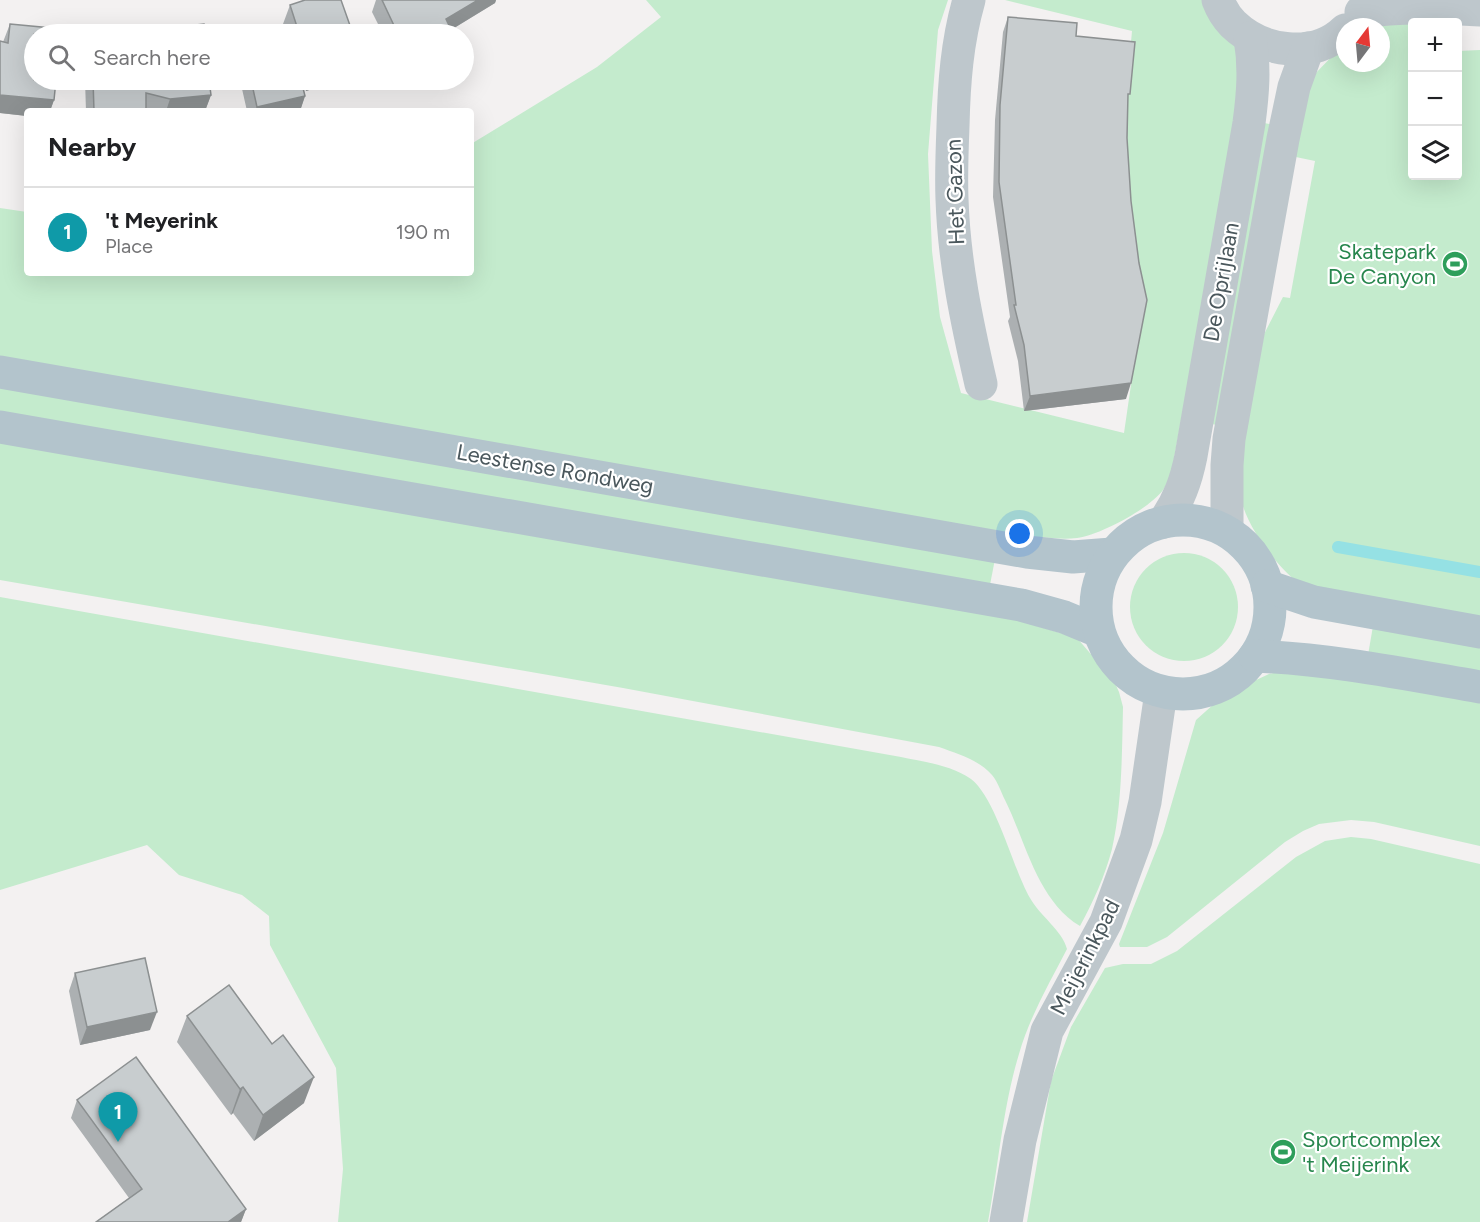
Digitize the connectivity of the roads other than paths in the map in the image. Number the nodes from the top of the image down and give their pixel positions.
1 (969, 0) edge
2 (1218, 0) edge
3 (1480, 10) edge
4 (1355, 17) edge
5 (1250, 38) junction
6 (1308, 48) junction
7 (0, 372) edge
8 (981, 384) dead end
9 (0, 427) edge
10 (1164, 522) junction
11 (1227, 531) junction
12 (1112, 554) junction
13 (1267, 586) junction
14 (1098, 631) junction
15 (1480, 632) edge
16 (1255, 656) junction
17 (1480, 687) edge
18 (1161, 692) junction
19 (1006, 1222) edge

1 - 8 street, Het Gazon
2 - 5 street
3 - 4 street
4 - 6 street
5 - 6 street
5 - 10 street, De Oprijlaan
6 - 11 street, De Oprijlaan
7 - 12 main road, Leestense Rondweg
9 - 14 main road
10 - 11 main road
10 - 12 main road
11 - 13 main road
12 - 14 main road
13 - 15 main road
13 - 16 main road
14 - 18 main road
16 - 17 main road
16 - 18 main road
18 - 19 street, Meijerinkpad

